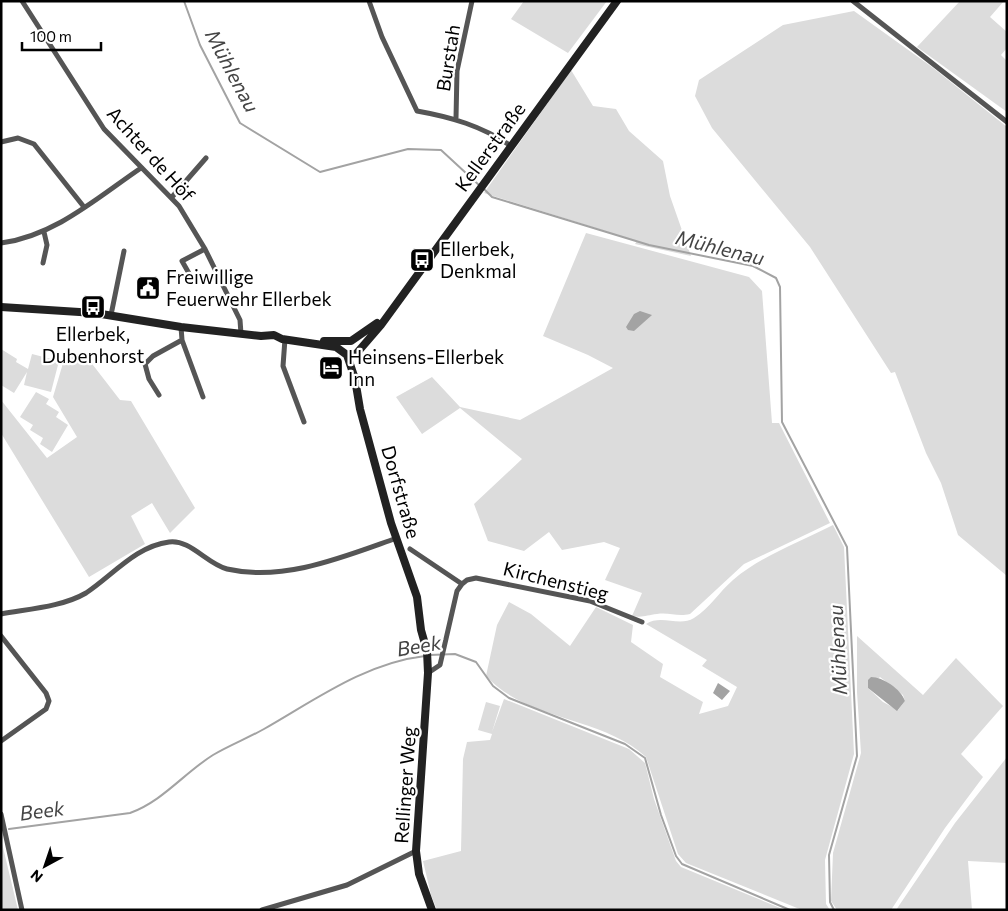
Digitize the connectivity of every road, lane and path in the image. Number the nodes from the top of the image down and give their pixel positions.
1 (22, 1) edge
2 (369, 1) edge
3 (472, 1) edge
4 (617, 1) edge
5 (853, 1) edge
6 (456, 118) junction
7 (1007, 122) edge
8 (1, 142) edge
9 (510, 146) junction
10 (206, 158) dead end
11 (141, 168) junction
12 (172, 197) junction
13 (84, 207) junction
14 (44, 232) junction
15 (1, 242) edge
16 (206, 249) junction
17 (124, 251) dead end
18 (179, 254) dead end
19 (182, 261) junction
20 (43, 263) dead end
21 (190, 277) dead end
22 (1, 306) edge
23 (389, 313) junction
24 (111, 315) junction
25 (180, 327) junction
26 (241, 334) junction
27 (284, 339) junction
28 (182, 340) junction
29 (308, 341) junction
30 (350, 341) junction
31 (358, 352) junction
32 (346, 354) junction
33 (356, 379) junction
34 (159, 396) dead end
35 (203, 397) dead end
36 (304, 422) dead end
37 (397, 538) junction
38 (410, 549) dead end
39 (462, 584) junction
40 (1, 614) edge
41 (642, 622) dead end
42 (1, 636) edge
43 (428, 660) joint
44 (428, 673) junction
45 (1, 741) edge
46 (1, 814) edge
47 (416, 851) junction
48 (22, 910) edge
49 (262, 910) edge
50 (432, 910) edge

1 - 11 street, Achter de Höf
2 - 6 street
3 - 6 street, Burstah
4 - 9 main road, Kellerstraße
5 - 7 street
6 - 9 street, Burstah
8 - 13 street
9 - 23 main road, Kellerstraße
10 - 12 street
11 - 12 street, Achter de Höf
11 - 13 street
12 - 16 street, Achter de Höf
13 - 14 street
14 - 15 street
14 - 20 street
16 - 19 street
16 - 26 street, Achter de Höf
17 - 24 street
18 - 19 street
19 - 21 street
22 - 24 main road
23 - 30 main road, Kellerstraße
23 - 31 main road, Kellerstraße
24 - 25 main road
25 - 26 main road
25 - 28 street
26 - 27 main road
27 - 29 main road
27 - 36 street
28 - 34 street
28 - 35 street
29 - 30 main road
29 - 32 main road
30 - 31 main road
30 - 32 main road
31 - 32 main road
31 - 33 main road, Dorfstraße
32 - 33 main road, Dorfstraße
33 - 37 main road, Dorfstraße
37 - 40 street
37 - 43 main road, Dorfstraße
38 - 39 street
39 - 41 street, Kirchenstieg
39 - 44 street
42 - 45 street
43 - 44 main road, Rellinger Weg
44 - 47 main road, Rellinger Weg
46 - 48 street
47 - 49 street
47 - 50 main road, Rellinger Weg

